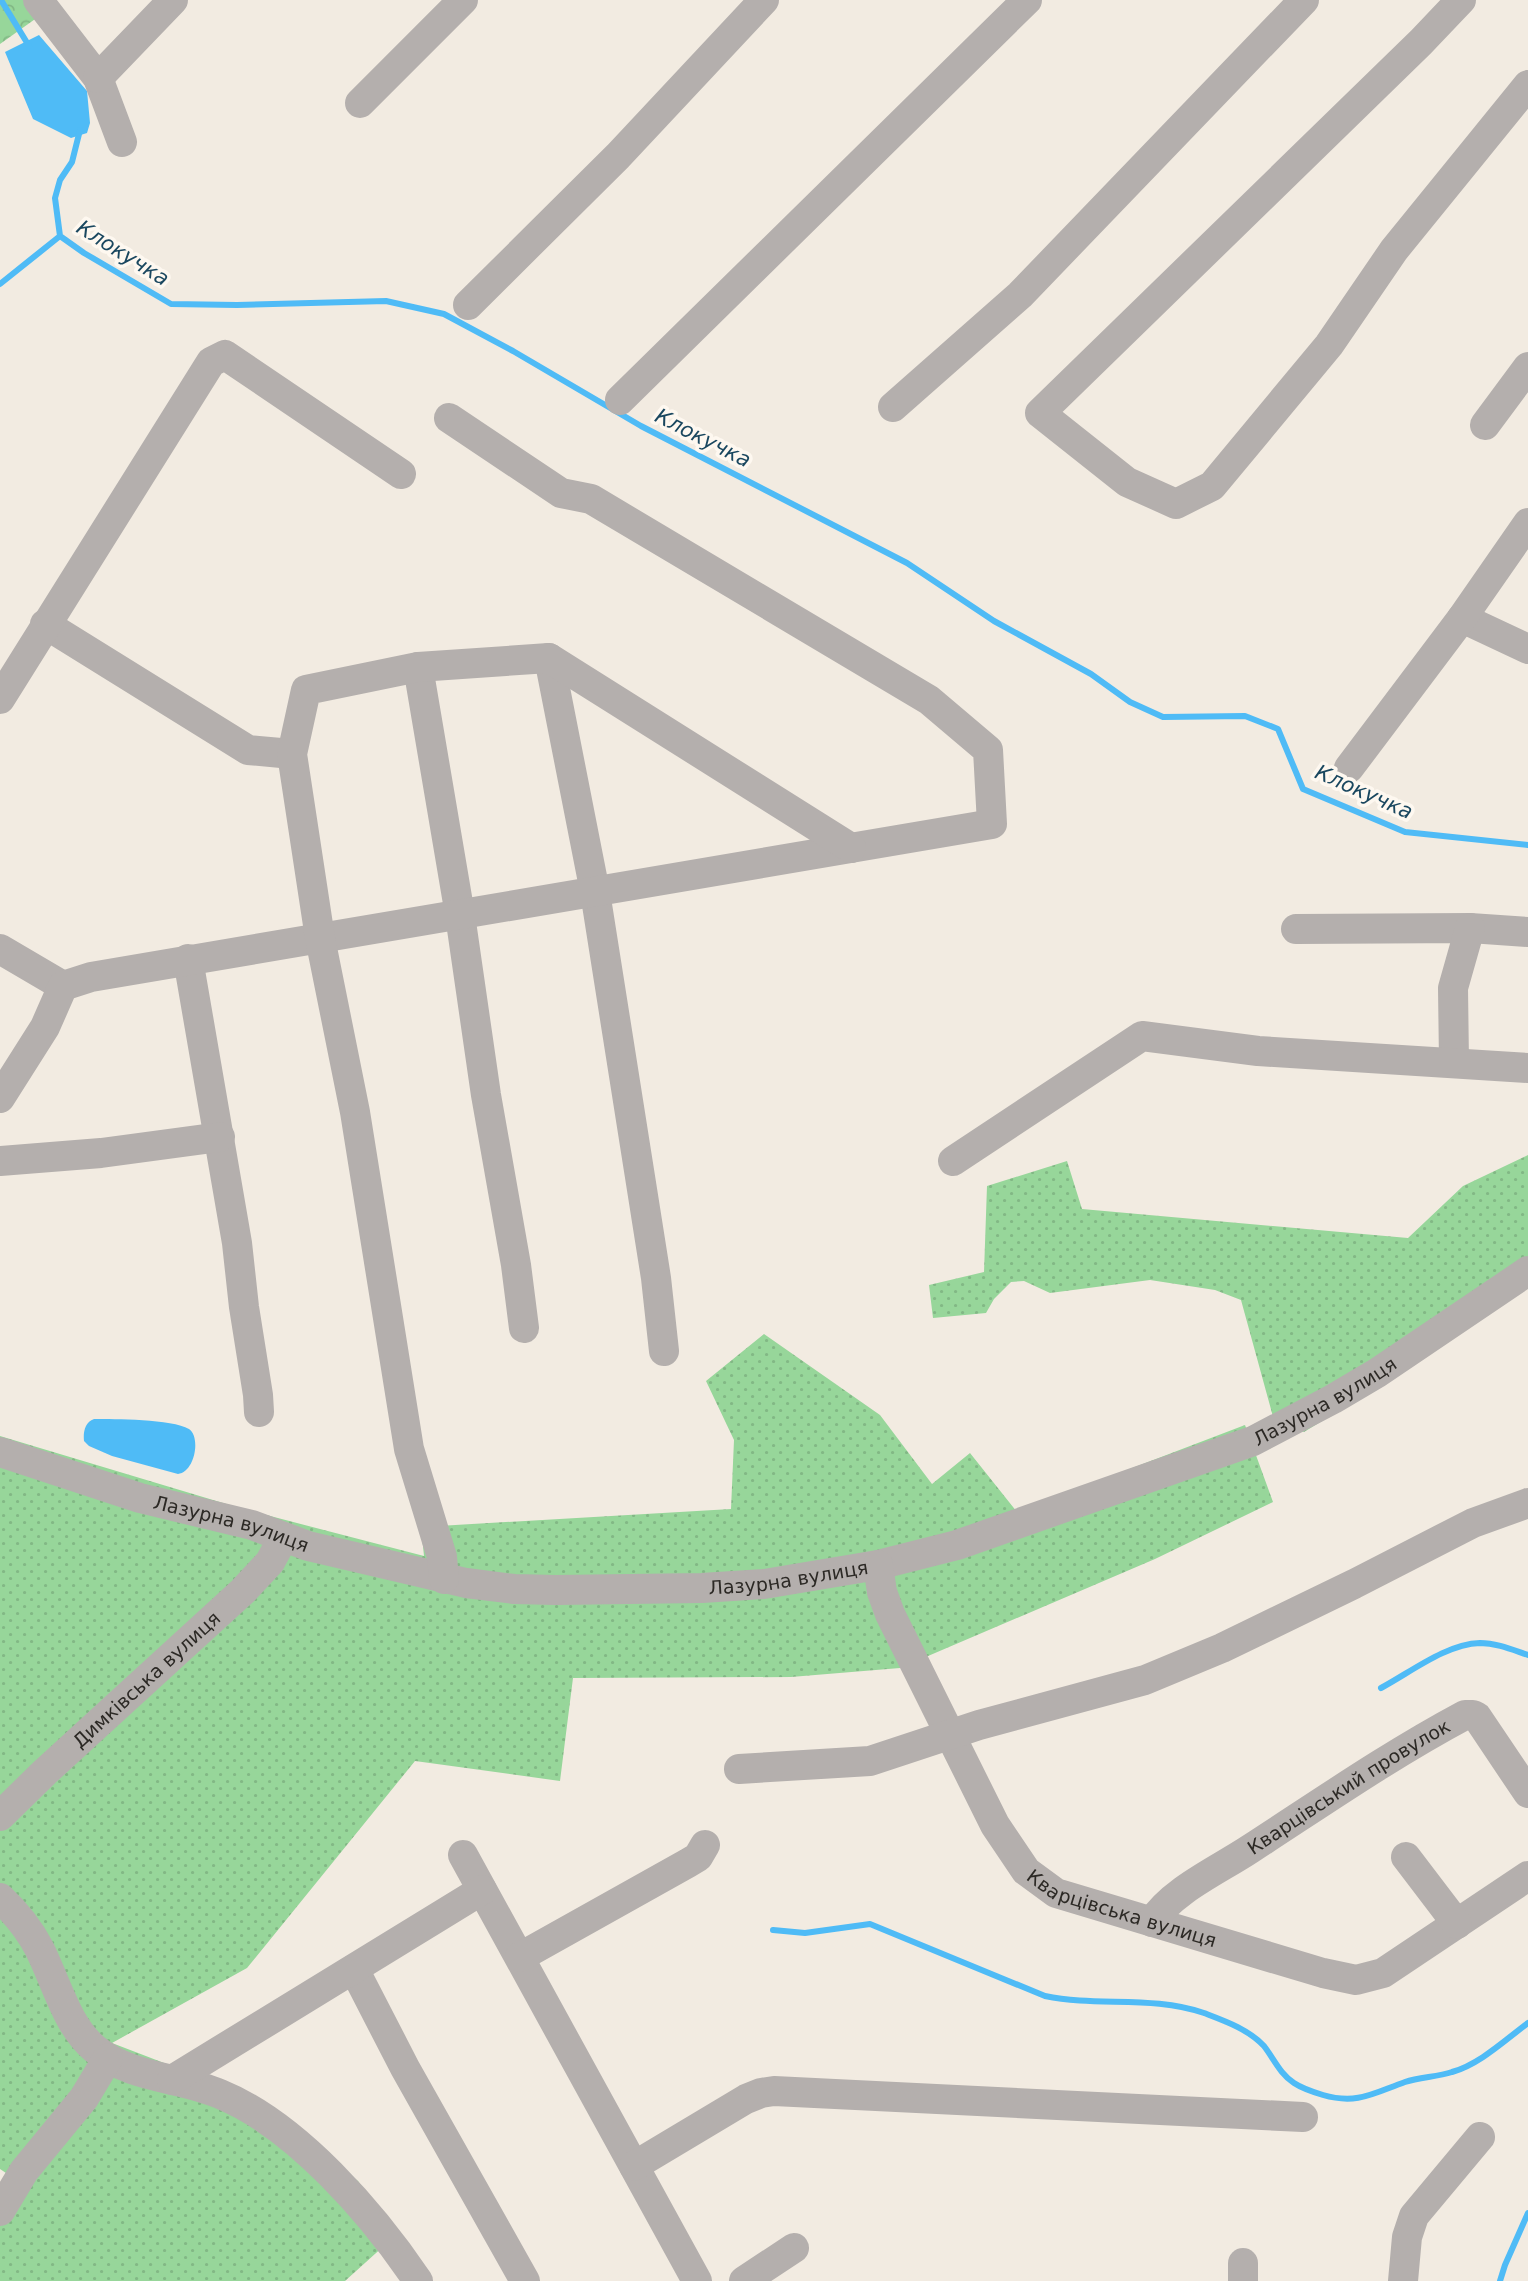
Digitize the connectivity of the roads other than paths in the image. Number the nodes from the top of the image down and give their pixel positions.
1 (38, 0) edge
2 (173, 0) edge
3 (463, 0) edge
4 (764, 0) edge
5 (1027, 0) edge
6 (1304, 0) edge
7 (1461, 0) edge
8 (98, 78) junction
9 (1528, 85) edge
10 (360, 103) dead end
11 (122, 142) dead end
12 (468, 305) dead end
13 (1528, 367) edge
14 (620, 400) dead end
15 (893, 407) dead end
16 (449, 418) dead end
17 (1485, 425) dead end
18 (401, 474) dead end
19 (1528, 523) edge
20 (1462, 618) junction
21 (45, 624) junction
22 (1528, 649) edge
23 (548, 658) junction
24 (418, 667) junction
25 (0, 699) edge
26 (292, 754) junction
27 (1349, 768) dead end
28 (851, 848) junction
29 (595, 892) junction
30 (460, 915) junction
31 (1470, 928) junction
32 (1296, 929) dead end
33 (1528, 932) edge
34 (320, 938) junction
35 (0, 949) edge
36 (188, 959) junction
37 (63, 986) junction
38 (1454, 1062) junction
39 (1528, 1069) edge
40 (0, 1098) edge
41 (220, 1137) junction
42 (0, 1161) edge
43 (953, 1161) dead end
44 (1528, 1271) edge
45 (524, 1328) dead end
46 (664, 1350) dead end
47 (259, 1412) dead end
48 (0, 1452) edge
49 (1528, 1503) edge
50 (283, 1538) junction
51 (878, 1565) junction
52 (444, 1579) junction
53 (949, 1735) junction
54 (739, 1769) dead end
55 (1528, 1793) edge
56 (0, 1816) edge
57 (705, 1845) dead end
58 (463, 1855) dead end
59 (1406, 1857) dead end
60 (1528, 1876) edge
61 (482, 1890) junction
62 (0, 1898) edge
63 (1152, 1923) junction
64 (1457, 1924) junction
65 (520, 1958) junction
66 (354, 1969) junction
67 (108, 2058) junction
68 (172, 2080) junction
69 (1303, 2117) dead end
70 (1480, 2137) dead end
71 (634, 2166) junction
72 (1, 2204) edge
73 (794, 2248) dead end
74 (418, 2281) edge
75 (525, 2281) edge
76 (697, 2281) edge
77 (744, 2281) edge
78 (1403, 2281) edge

1 - 8 street
2 - 8 street
3 - 10 street
4 - 12 street
5 - 14 street
6 - 15 street
7 - 9 street
8 - 11 street
13 - 17 street
16 - 28 street
18 - 21 street
19 - 20 street
20 - 22 street
20 - 27 street
21 - 25 street
21 - 26 street
23 - 24 street
23 - 28 street
23 - 29 street
24 - 26 street
24 - 30 street
26 - 34 street
28 - 29 street
29 - 30 street
29 - 46 street
30 - 34 street
30 - 45 street
31 - 32 street
31 - 33 street
31 - 38 street
34 - 36 street
34 - 52 street
35 - 37 street
36 - 37 street
36 - 41 street
37 - 40 street
38 - 39 street
38 - 43 street
41 - 42 street
41 - 47 street
44 - 51 street, Лазурна вулиця
48 - 50 street, Лазурна вулиця
49 - 53 street
50 - 52 street, Лазурна вулиця
50 - 56 street, Димківська вулиця
51 - 52 street, Лазурна вулиця
51 - 53 street, Кварцівська вулиця
53 - 54 street
53 - 63 street, Кварцівська вулиця
55 - 63 street, Кварцівський провулок
57 - 65 street
58 - 61 street
59 - 64 street
60 - 64 street, Кварцівська вулиця
61 - 65 street
61 - 66 street
62 - 67 street
63 - 64 street, Кварцівська вулиця
65 - 71 street
66 - 68 street
66 - 75 street
67 - 68 street
67 - 72 street
68 - 74 street
69 - 71 street
70 - 78 street
71 - 76 street
73 - 77 street

